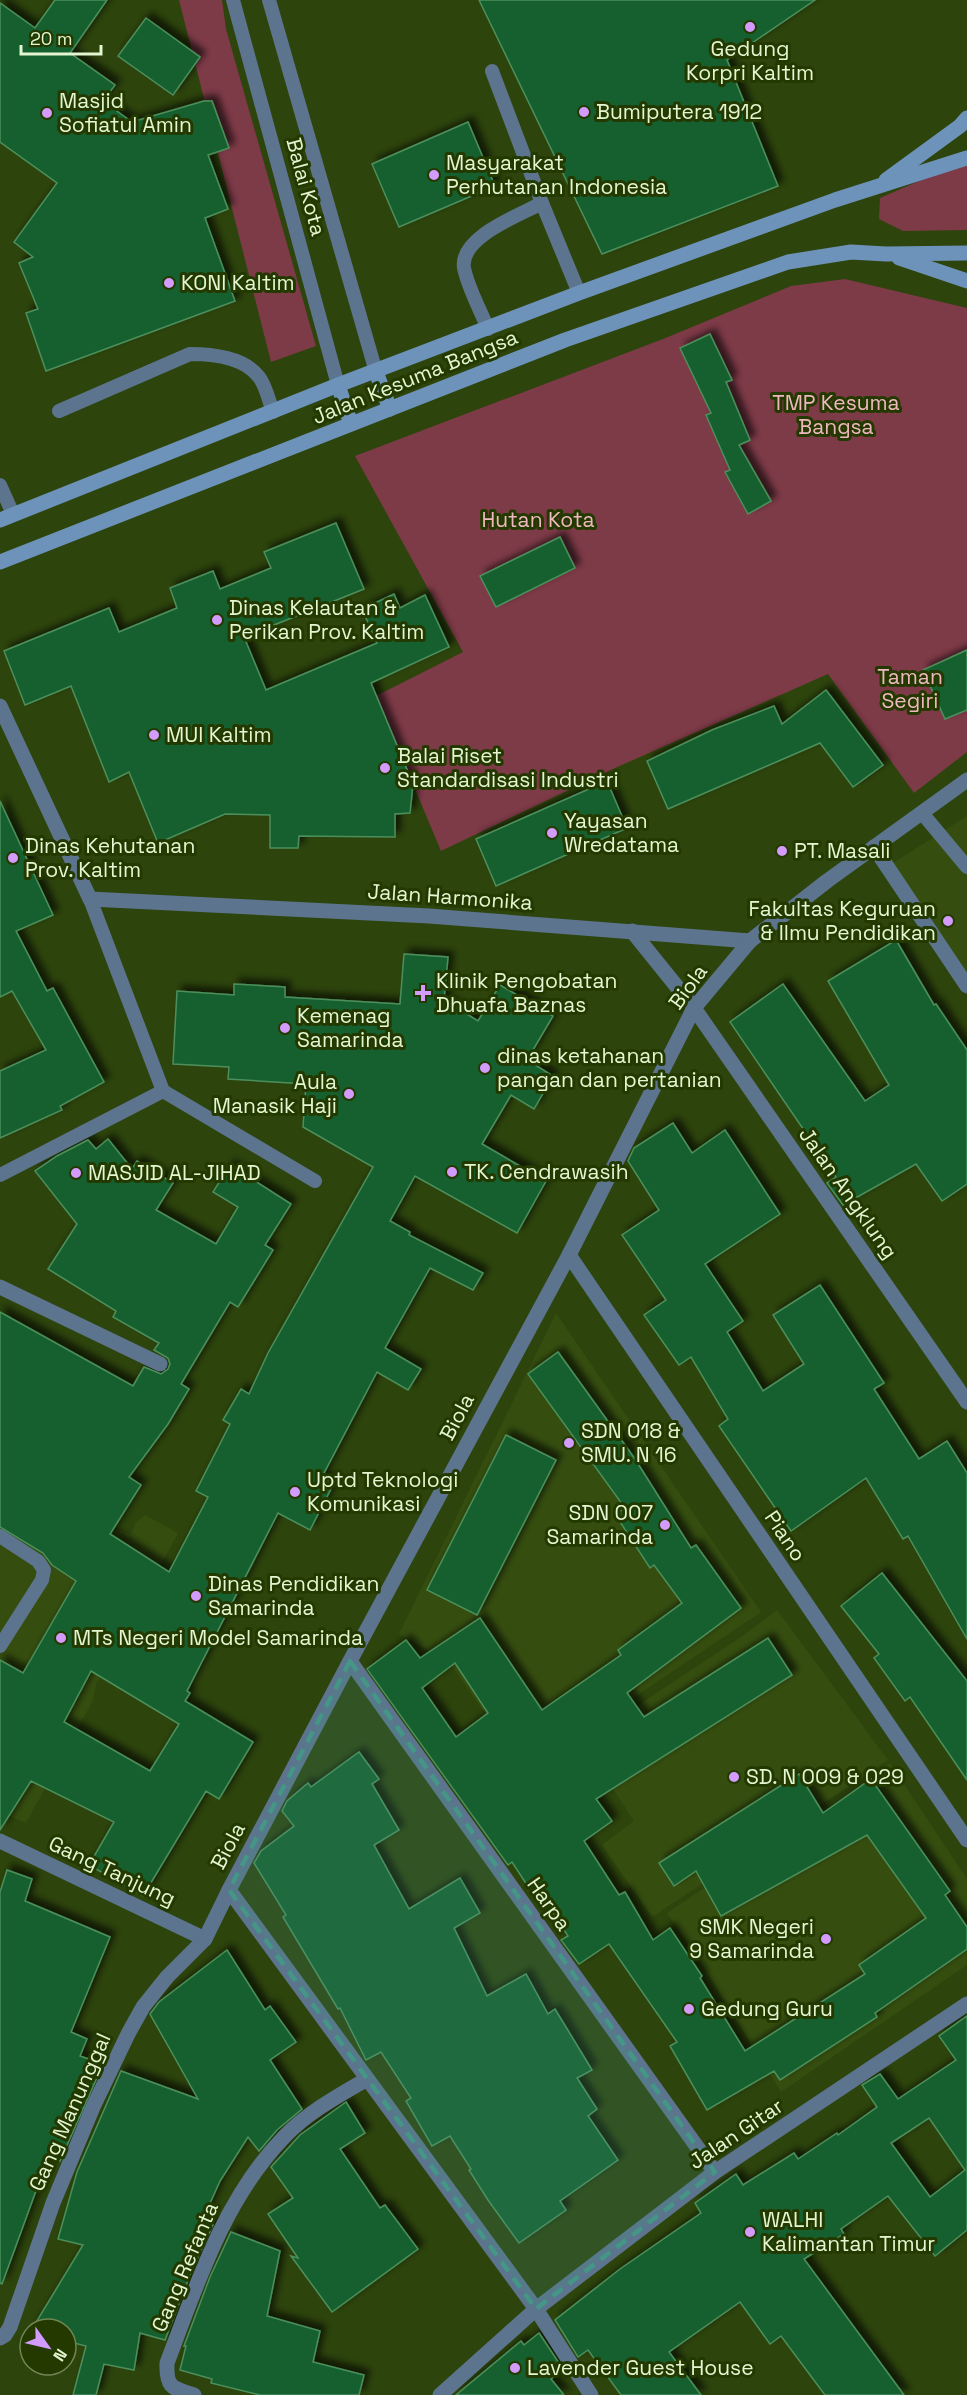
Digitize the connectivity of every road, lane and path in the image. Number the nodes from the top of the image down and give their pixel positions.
1 (233, 0) edge
2 (269, 0) edge
3 (492, 71) dead end
4 (967, 118) edge
5 (967, 158) edge
6 (873, 189) junction
7 (542, 203) junction
8 (967, 252) edge
9 (886, 254) junction
10 (967, 281) edge
11 (579, 293) junction
12 (488, 328) junction
13 (376, 372) junction
14 (338, 385) junction
15 (390, 409) junction
16 (59, 411) dead end
17 (273, 412) junction
18 (351, 424) junction
19 (0, 485) edge
20 (6, 517) edge
21 (0, 562) edge
22 (0, 706) edge
23 (967, 780) edge
24 (922, 813) junction
25 (874, 847) junction
26 (967, 867) edge
27 (90, 899) junction
28 (632, 931) junction
29 (750, 942) junction
30 (967, 986) edge
31 (694, 1008) junction
32 (163, 1091) junction
33 (0, 1175) edge
34 (315, 1181) dead end
35 (569, 1255) junction
36 (0, 1287) edge
37 (160, 1364) dead end
38 (967, 1402) edge
39 (0, 1536) edge
40 (0, 1646) edge
41 (350, 1661) junction
42 (967, 1839) edge
43 (0, 1841) edge
44 (228, 1890) junction
45 (214, 1923) joint
46 (206, 1939) junction
47 (967, 2004) edge
48 (367, 2079) junction
49 (715, 2172) junction
50 (536, 2309) junction
51 (0, 2338) edge
52 (194, 2395) edge
53 (440, 2395) edge
54 (591, 2395) edge

1 - 14 lane, Balai Kota
2 - 13 lane, Balai Kota
3 - 7 lane
4 - 6 street
5 - 6 street, Jalan Kesuma Bangsa
6 - 11 street, Jalan Kesuma Bangsa
7 - 11 lane
7 - 12 lane
8 - 9 street
9 - 10 street
9 - 15 street, Jalan Kesuma Bangsa
11 - 12 street, Jalan Kesuma Bangsa
12 - 13 street, Jalan Kesuma Bangsa
13 - 14 street, Jalan Kesuma Bangsa
13 - 15 street
14 - 17 street, Jalan Kesuma Bangsa
14 - 18 street
15 - 18 street, Jalan Kesuma Bangsa
16 - 17 lane
17 - 20 street, Jalan Kesuma Bangsa
18 - 21 street, Jalan Kesuma Bangsa
19 - 20 lane
22 - 27 street
23 - 24 street
24 - 25 street
24 - 26 lane
25 - 29 street
25 - 30 street
27 - 28 street, Jalan Harmonika
27 - 32 lane
28 - 29 street, Jalan Harmonika
28 - 31 street, Jalan Angklung
29 - 31 street, Biola
31 - 35 street, Biola
31 - 38 street, Jalan Angklung
32 - 33 lane
32 - 34 lane
35 - 41 street, Biola
35 - 42 street, Piano
36 - 37 street
39 - 40 lane
41 - 44 street, Biola
41 - 49 street, Harpa
43 - 46 street, Gang Tanjung
44 - 45 street, Biola
44 - 48 street
45 - 46 street, Gang Manunggal
46 - 51 street, Gang Manunggal
47 - 49 street, Jalan Gitar
48 - 50 street
48 - 52 street, Gang Refanta
49 - 50 street, Jalan Gitar
50 - 53 street, Jalan Gitar
50 - 54 street

